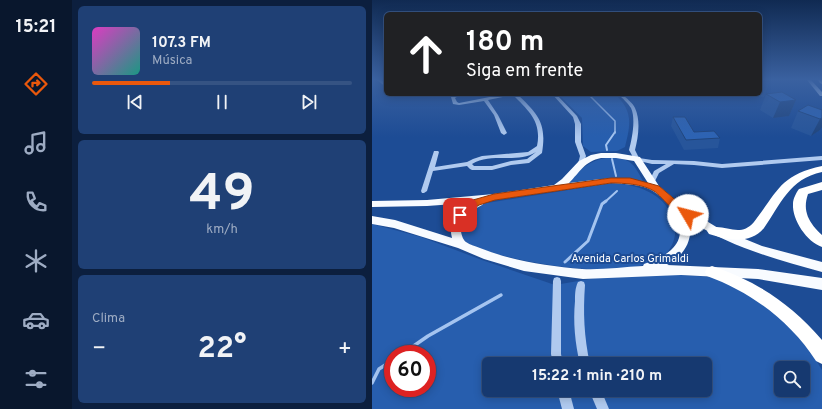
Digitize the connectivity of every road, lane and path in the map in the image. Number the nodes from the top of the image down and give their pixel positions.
1 (454, 99) edge
2 (485, 99) joint
3 (519, 99) edge
4 (559, 99) edge
5 (625, 99) edge
6 (504, 132) dead end
7 (540, 147) junction
8 (436, 152) dead end
9 (822, 158) edge
10 (637, 159) junction
11 (674, 163) junction
12 (469, 164) junction
13 (581, 164) junction
14 (431, 169) junction
15 (822, 169) edge
16 (654, 185) junction
17 (822, 186) edge
18 (554, 188) junction
19 (424, 190) dead end
20 (494, 197) junction
21 (372, 204) edge
22 (678, 208) junction
23 (372, 220) edge
24 (714, 231) junction
25 (822, 242) edge
26 (462, 245) junction
27 (822, 267) edge
28 (630, 272) junction
29 (712, 272) junction
30 (557, 280) dead end
31 (822, 284) edge
32 (581, 285) dead end
33 (822, 355) edge
34 (557, 357) edge
35 (583, 357) edge
36 (565, 397) edge
37 (598, 397) edge
38 (568, 409) edge
39 (603, 409) edge

1 - 2 street
2 - 6 street
3 - 7 street
4 - 13 street
5 - 10 street
7 - 12 street
7 - 12 street
8 - 14 street
9 - 11 street
10 - 11 street
10 - 13 main road
10 - 16 main road
11 - 16 street
12 - 14 street
13 - 18 main road
14 - 19 street
15 - 24 highway
16 - 18 main road
16 - 22 main road
17 - 25 highway
18 - 20 main road
20 - 21 main road
20 - 26 main road
22 - 24 main road
22 - 28 main road
23 - 26 main road, Avenida Carlos Grimaldi
24 - 27 main road
26 - 28 main road, Avenida Carlos Grimaldi
28 - 29 main road, Avenida Carlos Grimaldi
29 - 31 main road, Avenida Carlos Grimaldi
29 - 33 highway
30 - 34 street
32 - 35 street
36 - 38 street
37 - 39 street

